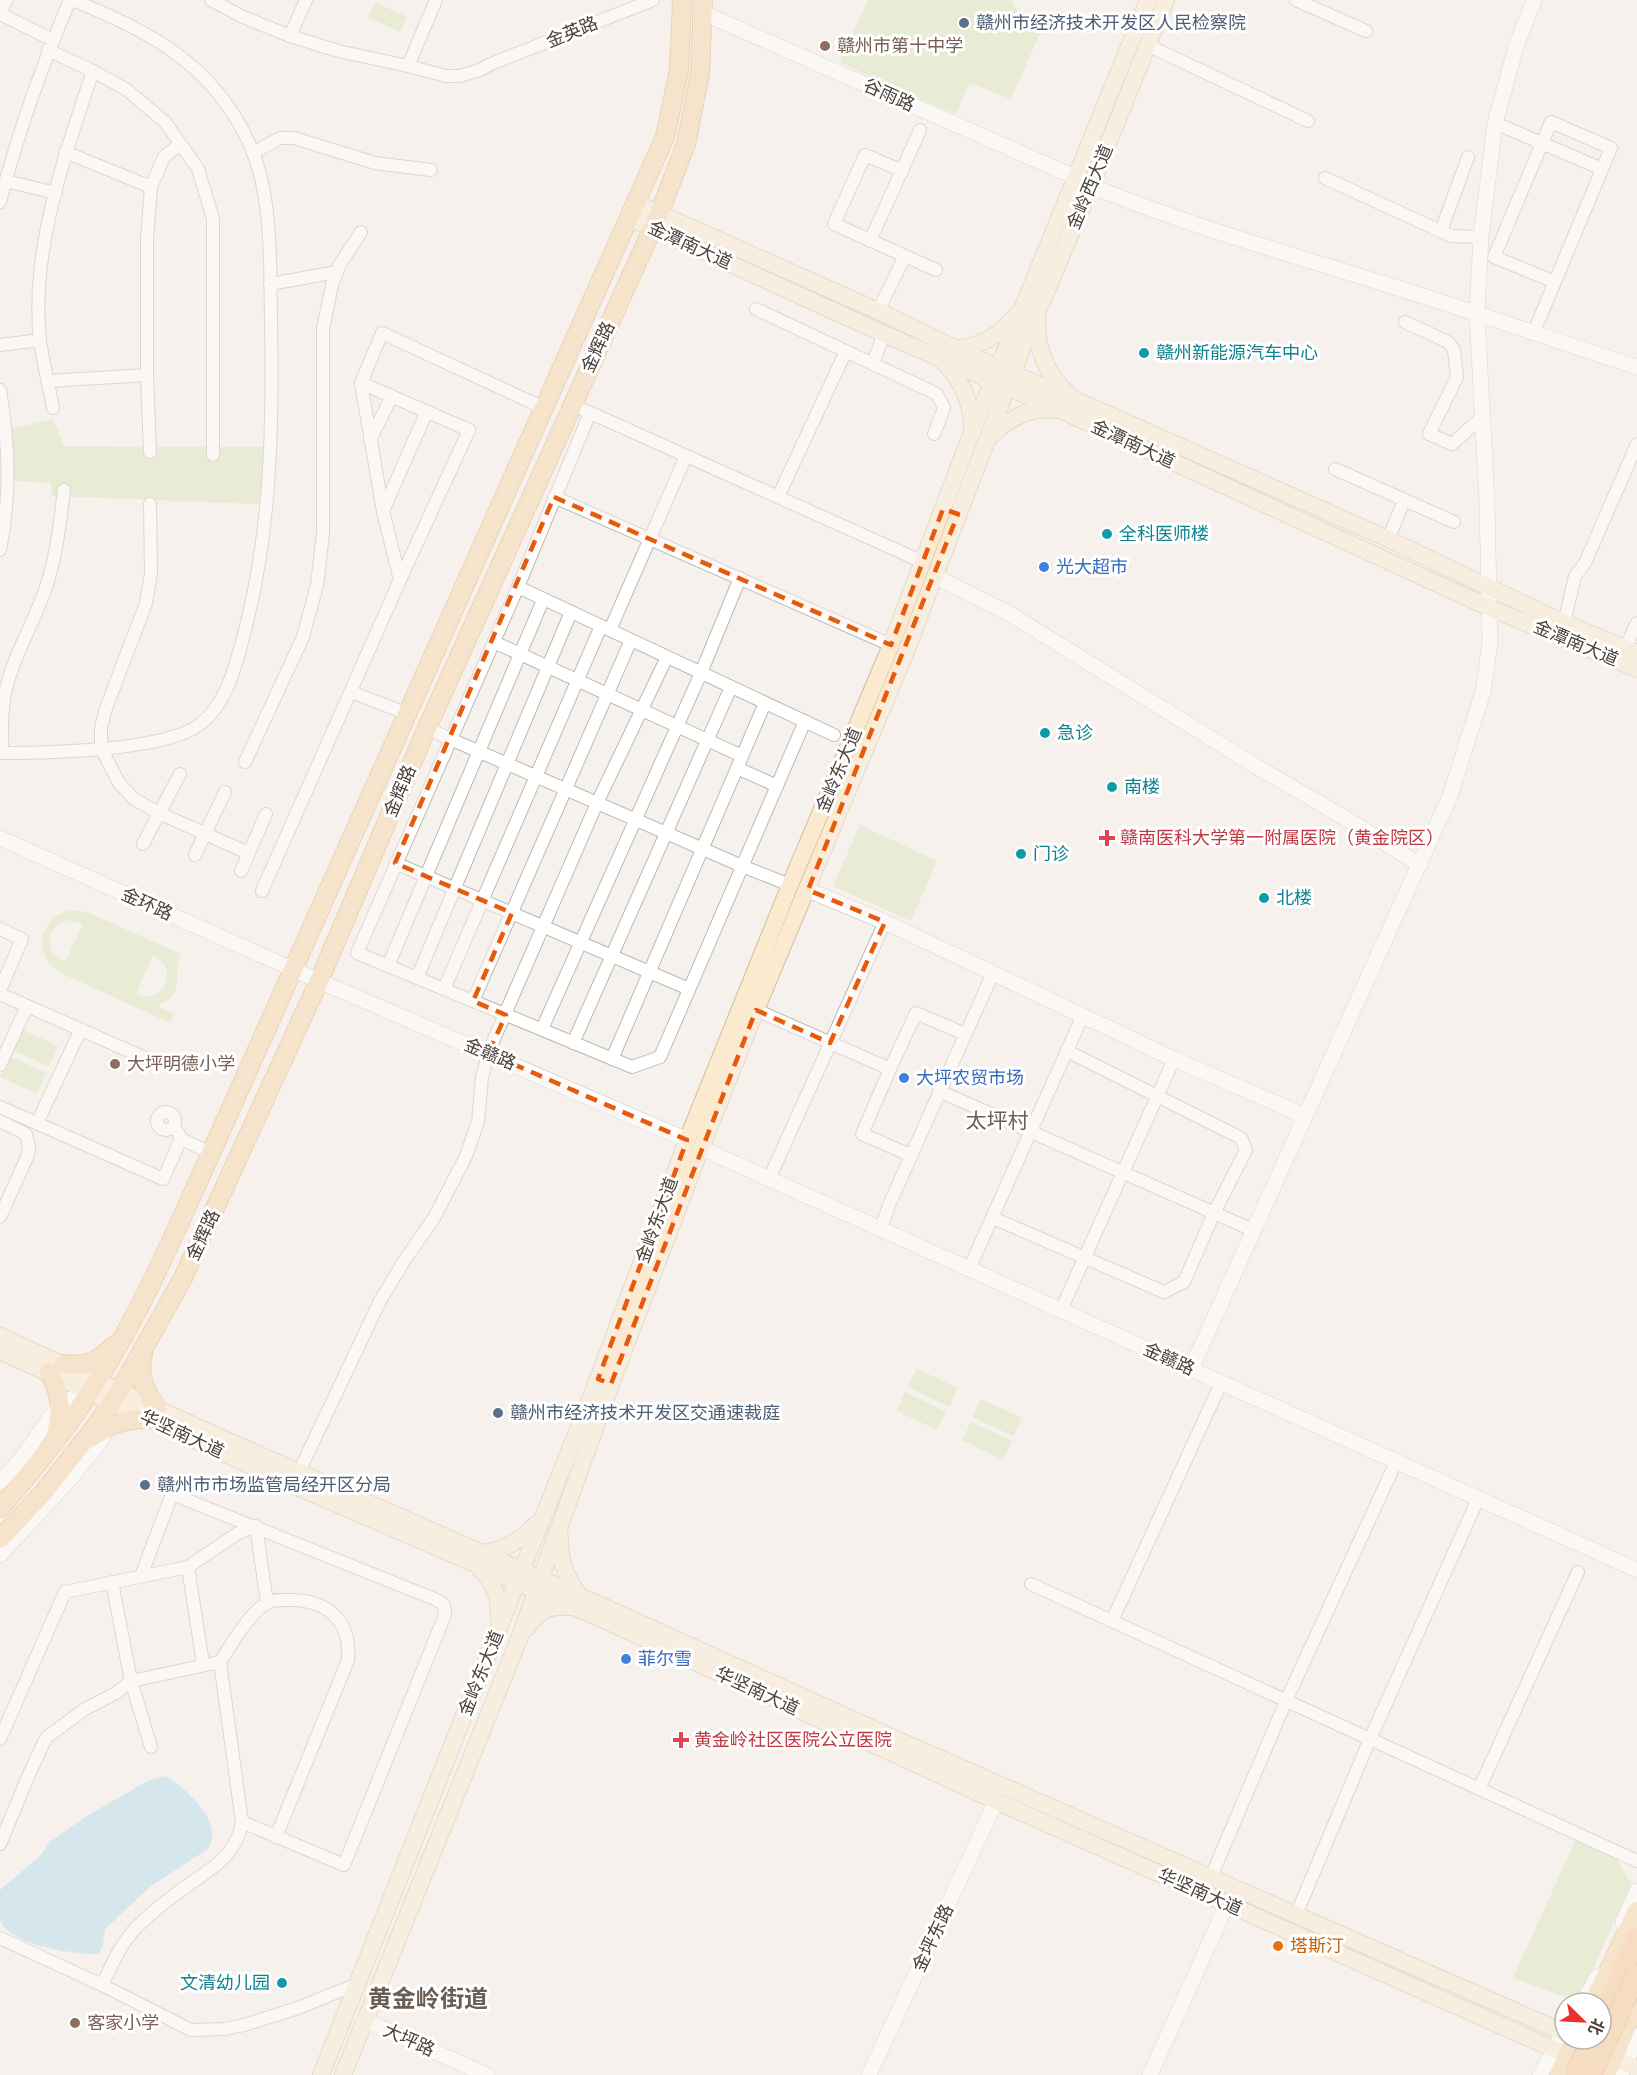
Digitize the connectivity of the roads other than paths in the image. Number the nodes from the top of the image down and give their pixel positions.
1 (7, 0) edge
2 (71, 0) edge
3 (211, 0) edge
4 (306, 0) edge
5 (436, 0) edge
6 (654, 0) edge
7 (682, 0) edge
8 (1148, 0) edge
9 (1167, 0) edge
10 (1296, 0) edge
11 (1534, 0) edge
12 (703, 6) edge
13 (0, 14) edge
14 (1366, 31) dead end
15 (290, 36) junction
16 (51, 45) junction
17 (1147, 45) junction
18 (408, 66) junction
19 (93, 71) junction
20 (1308, 121) dead end
21 (1495, 123) junction
22 (920, 130) dead end
23 (180, 144) junction
24 (1541, 144) junction
25 (66, 152) junction
26 (253, 153) junction
27 (1468, 157) dead end
28 (1602, 169) junction
29 (431, 170) dead end
30 (903, 171) junction
31 (1076, 177) junction
32 (1325, 178) dead end
33 (6, 181) junction
34 (1091, 186) junction
35 (151, 187) junction
36 (56, 193) junction
37 (0, 202) edge
38 (633, 210) junction
39 (655, 221) junction
40 (1441, 231) junction
41 (361, 232) dead end
42 (1481, 237) junction
43 (870, 241) junction
44 (904, 256) junction
45 (936, 270) dead end
46 (337, 272) junction
47 (1555, 282) junction
48 (270, 284) junction
49 (1032, 306) junction
50 (756, 309) dead end
51 (878, 311) junction
52 (1477, 313) junction
53 (1405, 322) dead end
54 (884, 334) junction
55 (1533, 334) junction
56 (40, 340) junction
57 (0, 345) edge
58 (959, 349) junction
59 (846, 351) junction
60 (935, 356) junction
61 (873, 363) junction
62 (1637, 367) edge
63 (147, 375) junction
64 (1003, 377) junction
65 (48, 381) junction
66 (361, 383) junction
67 (0, 390) edge
68 (392, 396) junction
69 (572, 405) junction
70 (1072, 407) junction
71 (53, 408) dead end
72 (544, 408) junction
73 (427, 411) junction
74 (590, 413) junction
75 (1482, 417) junction
76 (972, 432) junction
77 (934, 434) dead end
78 (370, 440) junction
79 (4, 443) edge
80 (985, 443) junction
81 (1637, 444) edge
82 (150, 452) dead end
83 (213, 455) dead end
84 (686, 456) junction
85 (1335, 469) dead end
86 (64, 490) dead end
87 (554, 497) junction
88 (778, 497) junction
89 (1404, 501) junction
90 (150, 504) dead end
91 (383, 511) junction
92 (950, 512) junction
93 (1454, 522) dead end
94 (651, 539) junction
95 (1388, 539) junction
96 (0, 550) edge
97 (923, 562) junction
98 (936, 577) junction
99 (740, 578) junction
100 (400, 580) junction
101 (518, 587) junction
102 (1490, 587) junction
103 (543, 600) junction
104 (1490, 608) junction
105 (571, 612) junction
106 (1564, 623) junction
107 (1637, 623) edge
108 (606, 628) junction
109 (631, 640) junction
110 (494, 642) junction
111 (891, 645) junction
112 (1631, 651) edge
113 (520, 654) junction
114 (667, 657) junction
115 (548, 667) junction
116 (1637, 669) edge
117 (701, 672) junction
118 (578, 680) junction
119 (731, 687) junction
120 (351, 692) junction
121 (608, 694) junction
122 (765, 703) junction
123 (641, 709) junction
124 (408, 714) junction
125 (805, 721) junction
126 (677, 726) junction
127 (428, 728) junction
128 (834, 735) dead end
129 (450, 739) junction
130 (707, 740) junction
131 (101, 748) junction
132 (479, 752) junction
133 (1, 753) edge
134 (742, 756) junction
135 (245, 762) dead end
136 (507, 764) junction
137 (737, 768) junction
138 (180, 774) dead end
139 (536, 777) junction
140 (777, 786) junction
141 (566, 790) junction
142 (225, 792) dead end
143 (597, 803) junction
144 (159, 813) junction
145 (266, 814) dead end
146 (635, 820) junction
147 (666, 833) junction
148 (205, 834) junction
149 (0, 838) edge
150 (142, 844) dead end
151 (702, 849) junction
152 (248, 853) junction
153 (195, 855) dead end
154 (395, 863) junction
155 (742, 866) junction
156 (1420, 866) junction
157 (241, 871) dead end
158 (426, 876) junction
159 (790, 885) junction
160 (455, 888) junction
161 (808, 890) junction
162 (262, 891) dead end
163 (482, 900) junction
164 (512, 913) junction
165 (885, 922) junction
166 (544, 926) junction
167 (0, 929) edge
168 (580, 942) junction
169 (611, 956) junction
170 (388, 966) junction
171 (294, 969) junction
172 (650, 972) junction
173 (993, 973) junction
174 (417, 978) junction
175 (319, 981) junction
176 (444, 989) junction
177 (689, 989) junction
178 (0, 992) edge
179 (474, 1001) junction
180 (27, 1006) junction
181 (756, 1010) junction
182 (506, 1015) junction
183 (1083, 1015) junction
184 (81, 1029) junction
185 (542, 1029) junction
186 (965, 1034) junction
187 (830, 1042) junction
188 (573, 1043) junction
189 (1067, 1051) junction
190 (488, 1053) junction
191 (145, 1058) dead end
192 (612, 1059) junction
193 (1174, 1059) junction
194 (0, 1065) edge
195 (890, 1069) junction
196 (939, 1091) junction
197 (1158, 1096) junction
198 (0, 1107) edge
199 (1305, 1116) junction
200 (0, 1122) edge
201 (37, 1123) junction
202 (175, 1125) dead end
203 (1031, 1132) junction
204 (181, 1139) junction
205 (694, 1144) junction
206 (211, 1153) junction
207 (910, 1155) junction
208 (1123, 1173) junction
209 (769, 1179) junction
210 (5, 1193) edge
211 (1214, 1213) junction
212 (0, 1217) edge
213 (993, 1218) junction
214 (881, 1229) junction
215 (1255, 1231) junction
216 (1085, 1257) junction
217 (969, 1269) junction
218 (1061, 1310) junction
219 (126, 1333) junction
220 (0, 1336) edge
221 (146, 1344) junction
222 (0, 1351) edge
223 (56, 1368) junction
224 (1191, 1370) junction
225 (604, 1382) junction
226 (1221, 1383) junction
227 (94, 1386) junction
228 (116, 1396) junction
229 (61, 1406) junction
230 (154, 1414) junction
231 (105, 1428) junction
232 (52, 1445) junction
233 (79, 1448) junction
234 (1396, 1462) junction
235 (296, 1479) junction
236 (0, 1482) edge
237 (1478, 1499) junction
238 (0, 1508) edge
239 (543, 1516) junction
240 (561, 1524) junction
241 (256, 1526) junction
242 (0, 1539) edge
243 (0, 1555) edge
244 (480, 1560) junction
245 (188, 1567) junction
246 (1637, 1570) edge
247 (1578, 1572) dead end
248 (141, 1576) junction
249 (519, 1577) junction
250 (112, 1582) junction
251 (1031, 1584) dead end
252 (538, 1585) junction
253 (577, 1602) junction
254 (267, 1603) junction
255 (1112, 1621) junction
256 (498, 1630) junction
257 (519, 1639) junction
258 (220, 1662) junction
259 (203, 1664) junction
260 (131, 1682) junction
261 (1286, 1701) junction
262 (0, 1739) edge
263 (1370, 1739) junction
264 (151, 1747) dead end
265 (1479, 1789) junction
266 (996, 1801) junction
267 (242, 1822) junction
268 (276, 1837) junction
269 (0, 1844) edge
270 (1637, 1861) edge
271 (1212, 1877) junction
272 (1637, 1892) edge
273 (1227, 1904) junction
274 (1637, 1911) edge
275 (1296, 1915) junction
276 (0, 1938) edge
277 (1637, 1938) edge
278 (1637, 1974) edge
279 (357, 1984) junction
280 (102, 1985) junction
281 (1589, 1991) edge
282 (1599, 1991) edge
283 (1613, 1991) edge
284 (1637, 2002) edge
285 (364, 2020) junction
286 (1553, 2033) edge
287 (1553, 2034) edge
288 (1637, 2036) edge
289 (1557, 2051) edge
290 (1564, 2051) edge
291 (1585, 2051) edge
292 (1586, 2051) edge
293 (1614, 2070) edge
294 (321, 2075) edge
295 (343, 2075) edge
296 (487, 2075) edge
297 (869, 2075) edge
298 (1150, 2075) edge
299 (1540, 2075) edge
300 (1559, 2075) edge
301 (1575, 2075) edge

1 - 13 street
2 - 16 street
2 - 26 street
3 - 15 street, 金英路
4 - 15 street
5 - 18 street
6 - 18 street, 金英路
7 - 38 main road, 金辉路
8 - 31 main road, 金岭西大道
9 - 17 main road, 金岭西大道
10 - 14 street
11 - 21 street
12 - 31 street, 谷雨路
12 - 39 main road, 金辉路
13 - 16 street
15 - 18 street, 金英路
16 - 19 street
16 - 33 street
17 - 20 street
17 - 34 main road, 金岭西大道
19 - 23 street
19 - 25 street
21 - 24 street
21 - 42 street
22 - 30 street
23 - 35 street
23 - 83 street
24 - 28 street
24 - 28 street
24 - 47 street
25 - 35 street
25 - 36 street
26 - 29 street
26 - 48 street
27 - 40 street
28 - 47 street
30 - 43 street
30 - 43 street
31 - 49 main road, 金岭西大道
32 - 40 street
33 - 36 street
33 - 37 street
34 - 49 main road, 金岭西大道
34 - 52 street
35 - 63 street
36 - 56 street
38 - 39 main road, 金潭南大道
38 - 72 main road, 金辉路
39 - 51 main road, 金潭南大道
39 - 54 main road, 金潭南大道
39 - 69 main road, 金辉路
40 - 42 street
41 - 46 street
42 - 52 street
43 - 44 street
44 - 45 street
44 - 51 street
46 - 48 street
46 - 135 street
47 - 55 street
48 - 131 street
49 - 58 main road
49 - 64 main road, 金岭西大道
49 - 70 main road
50 - 59 street
51 - 58 main road, 金潭南大道
52 - 55 street
52 - 75 street
53 - 75 street
54 - 60 main road, 金潭南大道
54 - 61 street
55 - 62 street
56 - 57 street
56 - 65 street
58 - 64 main road, 金潭南大道
59 - 61 street
59 - 88 street
60 - 64 main road, 金潭南大道
60 - 76 main road
61 - 77 street
63 - 65 street
63 - 82 street
64 - 70 main road, 金潭南大道
64 - 76 main road, 金岭东大道
64 - 80 main road, 金岭东大道
65 - 71 street
66 - 68 street
66 - 72 street
66 - 78 street
67 - 79 street
68 - 73 street
68 - 78 street
69 - 74 street
69 - 127 main road, 金辉路
70 - 80 main road
70 - 95 main road, 金潭南大道
70 - 104 main road, 金潭南大道
72 - 124 main road, 金辉路
73 - 91 street
73 - 100 street
74 - 84 street
74 - 87 street
75 - 102 street
76 - 92 main road, 金岭东大道
78 - 91 street
79 - 96 street
80 - 92 main road, 金岭东大道
81 - 106 street
84 - 88 street
84 - 94 street
85 - 89 street
86 - 133 street
87 - 94 street
87 - 101 street
88 - 97 street
89 - 93 street
89 - 95 street
90 - 131 street
91 - 100 street
92 - 97 main road, 金岭东大道
92 - 98 main road, 金岭东大道
94 - 99 street
94 - 108 street
95 - 102 main road, 金潭南大道
97 - 111 main road, 金岭东大道
98 - 156 street
98 - 161 main road, 金岭东大道
99 - 111 street
99 - 117 street
100 - 120 street
101 - 103 street
101 - 110 street
102 - 104 street
102 - 106 main road, 金潭南大道
103 - 105 street
103 - 113 street
104 - 116 main road, 金潭南大道
104 - 156 street
105 - 108 street
105 - 115 street
106 - 112 main road, 金潭南大道
107 - 112 street
108 - 109 street
108 - 118 street
109 - 114 street
109 - 121 street
110 - 113 street
110 - 129 street
111 - 159 main road, 金岭东大道
113 - 115 street
113 - 132 street
114 - 117 street
114 - 123 street
115 - 118 street
115 - 136 street
117 - 119 street
117 - 126 street
118 - 121 street
118 - 139 street
119 - 122 street
119 - 130 street
120 - 124 street
120 - 162 street
121 - 123 street
121 - 141 street
122 - 125 street
122 - 134 street
123 - 126 street
123 - 143 street
124 - 171 main road, 金辉路
125 - 128 street
125 - 140 street
126 - 130 street
126 - 146 street
127 - 129 street
127 - 175 main road, 金辉路
129 - 132 street
129 - 154 street
130 - 134 street
130 - 147 street
131 - 133 street
131 - 144 street
132 - 136 street
132 - 158 street
134 - 137 street
136 - 139 street
136 - 160 street
137 - 140 street
137 - 151 street
138 - 144 street
139 - 141 street
139 - 163 street
140 - 155 street
141 - 143 street
141 - 164 street
142 - 148 street
143 - 146 street
143 - 166 street
144 - 148 street
144 - 150 street
145 - 152 street
146 - 147 street
146 - 168 street
147 - 151 street
147 - 169 street
148 - 152 street
148 - 153 street
149 - 171 street, 金环路
151 - 155 street
151 - 172 street
152 - 157 street
154 - 158 street
154 - 170 street
155 - 159 street
155 - 177 street
156 - 199 street
158 - 160 street
158 - 170 street
159 - 205 main road, 金岭东大道
160 - 163 street
160 - 174 street
161 - 165 street
161 - 181 main road, 金岭东大道
163 - 164 street
163 - 176 street
164 - 166 street
164 - 179 street
165 - 173 street
165 - 187 street
166 - 168 street
166 - 182 street
167 - 178 street
168 - 169 street
168 - 185 street
169 - 172 street
169 - 188 street
170 - 174 street
171 - 175 street, 金赣路
171 - 206 main road, 金辉路
172 - 177 street
172 - 192 street
173 - 183 street
173 - 186 street
174 - 176 street
175 - 190 street, 金赣路
175 - 221 main road, 金辉路
176 - 179 street
177 - 192 street
178 - 180 street
179 - 182 street
180 - 184 street
180 - 194 street
181 - 187 street
181 - 205 main road, 金岭东大道
182 - 185 street
182 - 190 street
183 - 189 street
183 - 193 street
184 - 191 street
184 - 201 street
185 - 188 street
186 - 195 street
186 - 196 street
187 - 195 street
187 - 209 street
188 - 192 street
189 - 197 street
189 - 203 street
190 - 205 street, 金赣路
190 - 235 street
193 - 197 street
193 - 199 street
195 - 207 street
196 - 203 street
196 - 207 street
197 - 208 street
197 - 211 street
198 - 201 street
199 - 215 street
200 - 210 street
201 - 204 street
202 - 204 street
203 - 208 street
203 - 213 street
204 - 206 street
205 - 209 street, 金赣路
205 - 225 main road, 金岭东大道
206 - 219 main road, 金辉路
207 - 214 street
208 - 211 street
208 - 216 street
209 - 214 street, 金赣路
210 - 212 street
211 - 215 street
211 - 216 street
213 - 216 street
213 - 217 street
214 - 217 street, 金赣路
215 - 224 street
216 - 218 street
217 - 218 street, 金赣路
218 - 224 street, 金赣路
219 - 223 main road
219 - 227 main road, 金辉路
220 - 223 main road, 华坚南大道
221 - 228 main road, 金辉路
221 - 230 main road
222 - 223 main road, 华坚南大道
223 - 227 main road, 华坚南大道
223 - 229 main road
224 - 226 street, 金赣路
225 - 239 main road, 金岭东大道
225 - 240 main road, 金岭东大道
226 - 234 street, 金赣路
226 - 255 street
227 - 228 main road, 华坚南大道
227 - 229 street
227 - 232 main road, 金辉路
228 - 230 main road, 华坚南大道
228 - 231 street
228 - 233 main road, 金辉路
229 - 232 main road
229 - 236 street
230 - 231 main road
230 - 235 main road, 华坚南大道
231 - 233 main road
231 - 243 street
232 - 238 main road, 金辉路
233 - 242 main road, 金辉路
234 - 237 street, 金赣路
234 - 261 street
235 - 244 main road, 华坚南大道
237 - 246 street, 金赣路
237 - 263 street
239 - 244 main road
239 - 249 main road, 金岭东大道
240 - 252 main road, 金岭东大道
240 - 253 main road
241 - 245 street
241 - 248 street
241 - 254 street
241 - 268 street
244 - 249 main road, 华坚南大道
244 - 256 main road
245 - 248 street
245 - 259 street
247 - 265 street
248 - 250 street
249 - 252 main road, 华坚南大道
249 - 256 main road, 金岭东大道
250 - 260 street
250 - 262 street
251 - 255 street
252 - 253 main road, 华坚南大道
252 - 257 main road, 金岭东大道
253 - 257 main road
253 - 266 main road, 华坚南大道
253 - 271 main road, 华坚南大道
254 - 258 street
254 - 268 street
255 - 261 street
256 - 279 main road, 金岭东大道
257 - 285 main road, 金岭东大道
258 - 259 street
258 - 267 street
259 - 260 street
260 - 264 street
260 - 269 street
261 - 263 street
261 - 271 street
263 - 265 street
263 - 275 street
265 - 270 street
266 - 273 main road, 华坚南大道
266 - 297 street, 金坪东路
267 - 268 street
267 - 280 street
271 - 275 main road, 华坚南大道
272 - 281 street
273 - 287 main road, 华坚南大道
273 - 298 street
274 - 282 main road
275 - 286 main road, 华坚南大道
276 - 280 street
277 - 283 highway
278 - 293 highway, bridge
279 - 280 street
279 - 294 main road, 金岭东大道
284 - 293 main road
285 - 295 main road, 金岭东大道
285 - 296 street, 大坪路
288 - 293 street
289 - 299 street
290 - 300 main road
291 - 293 main road, 华坚南大道
292 - 301 highway, bridge

